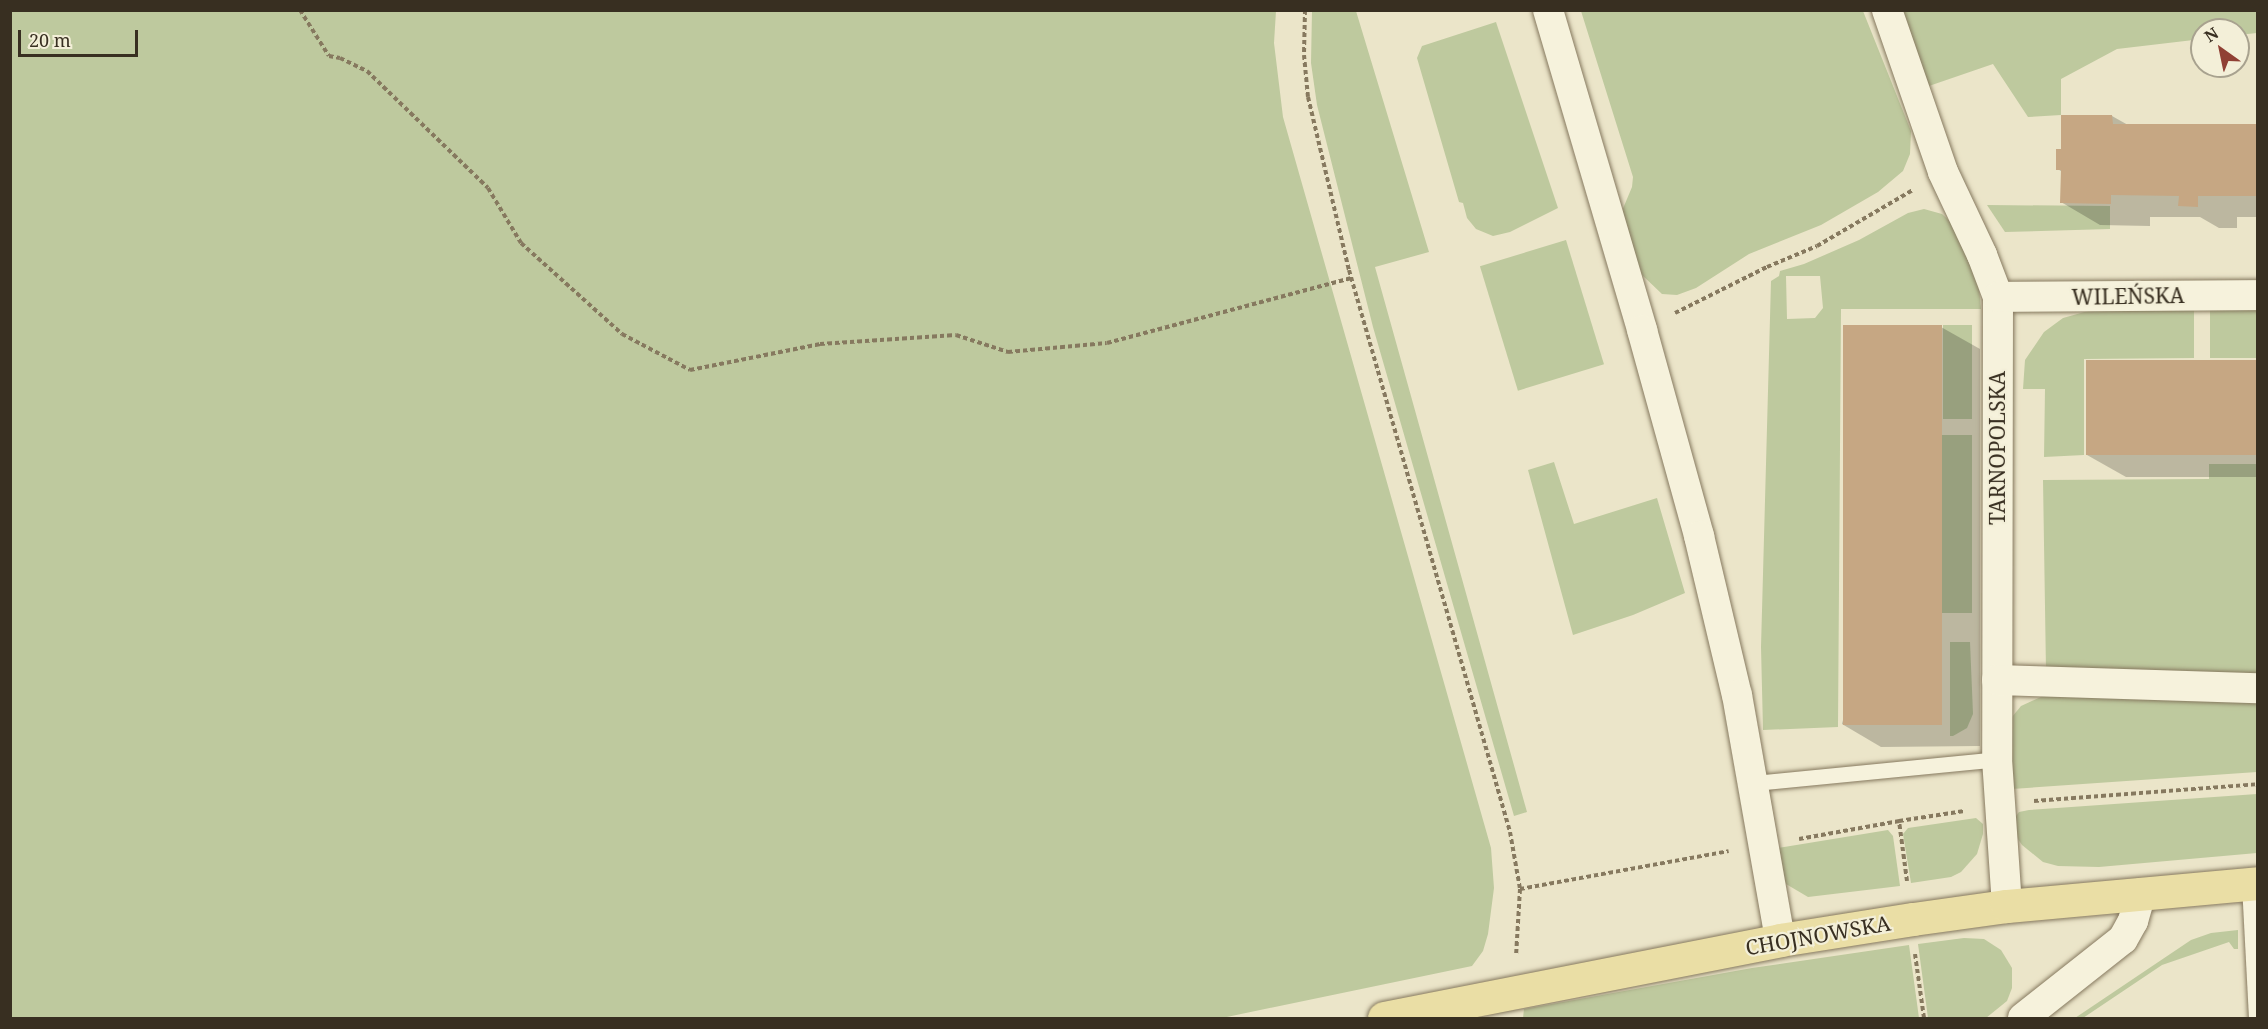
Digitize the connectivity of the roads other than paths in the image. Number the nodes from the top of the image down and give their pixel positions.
1 (1548, 10) edge
2 (1887, 10) edge
3 (2258, 295) edge
4 (1998, 297) junction
5 (1997, 680) junction
6 (2258, 688) edge
7 (1997, 759) junction
8 (1754, 783) junction
9 (2253, 884) edge
10 (2141, 893) junction
11 (2007, 906) junction
12 (1780, 940) junction
13 (1384, 1018) edge
14 (2023, 1018) edge
15 (2256, 1018) edge

1 - 8 street
2 - 4 street, TARNOPOLSKA
3 - 4 street, WILEŃSKA
4 - 5 street, TARNOPOLSKA
5 - 6 street
5 - 7 street, TARNOPOLSKA
7 - 8 lane
7 - 11 street, TARNOPOLSKA
8 - 12 street
9 - 10 main road, CHOJNOWSKA
9 - 15 lane
10 - 11 main road, CHOJNOWSKA
10 - 14 street
11 - 12 main road, CHOJNOWSKA
12 - 13 main road, CHOJNOWSKA

